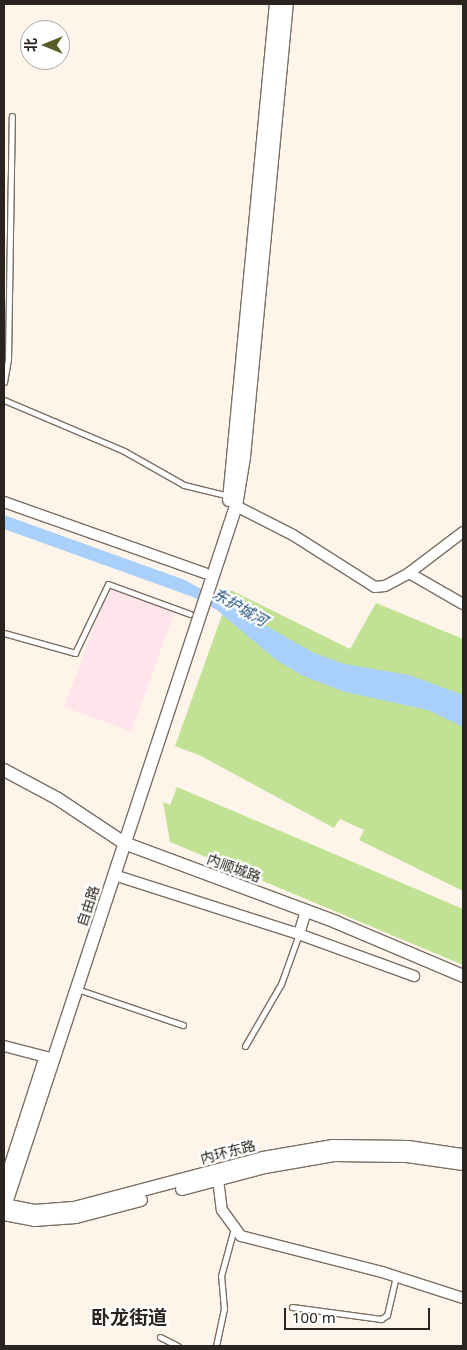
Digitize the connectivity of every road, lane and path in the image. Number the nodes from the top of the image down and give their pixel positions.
1 (276, 4) edge
2 (287, 4) edge
3 (12, 116) dead end
4 (4, 169) edge
5 (11, 169) junction
6 (6, 273) edge
7 (4, 382) edge
8 (4, 400) edge
9 (233, 501) junction
10 (4, 502) edge
11 (463, 532) edge
12 (409, 573) junction
13 (206, 578) junction
14 (463, 604) edge
15 (194, 611) junction
16 (4, 633) edge
17 (4, 770) edge
18 (120, 841) junction
19 (114, 875) junction
20 (306, 911) junction
21 (299, 934) junction
22 (414, 976) dead end
23 (463, 976) edge
24 (77, 989) junction
25 (183, 1025) dead end
26 (4, 1046) edge
27 (245, 1046) dead end
28 (50, 1058) junction
29 (463, 1155) edge
30 (463, 1164) edge
31 (218, 1179) junction
32 (4, 1186) edge
33 (5, 1208) edge
34 (234, 1228) junction
35 (396, 1276) junction
36 (463, 1298) edge
37 (292, 1307) dead end
38 (160, 1337) dead end
39 (178, 1346) edge
40 (216, 1346) edge

1 - 9 street
2 - 9 street
3 - 5 lane
4 - 5 lane
5 - 6 lane
6 - 7 lane
8 - 9 lane
9 - 12 street
9 - 13 street, 自由路
10 - 13 street
11 - 12 street
12 - 14 street
13 - 15 street, 自由路
15 - 16 lane
15 - 18 street, 自由路
17 - 18 street, 内顺城路
18 - 19 street, 自由路
18 - 20 street, 内顺城路
18 - 28 street, 自由路
19 - 21 street
19 - 24 street, 自由路
20 - 21 street
20 - 23 street, 内顺城路
21 - 22 street
21 - 27 lane
24 - 25 lane
24 - 28 street, 自由路
26 - 28 street
28 - 32 street, 自由路
28 - 33 street, 自由路
29 - 33 street, 内环东路
30 - 31 street, 内环东路
31 - 33 street, 内环东路
31 - 34 street
34 - 35 street
34 - 40 lane
35 - 36 street
35 - 37 lane
38 - 39 lane

